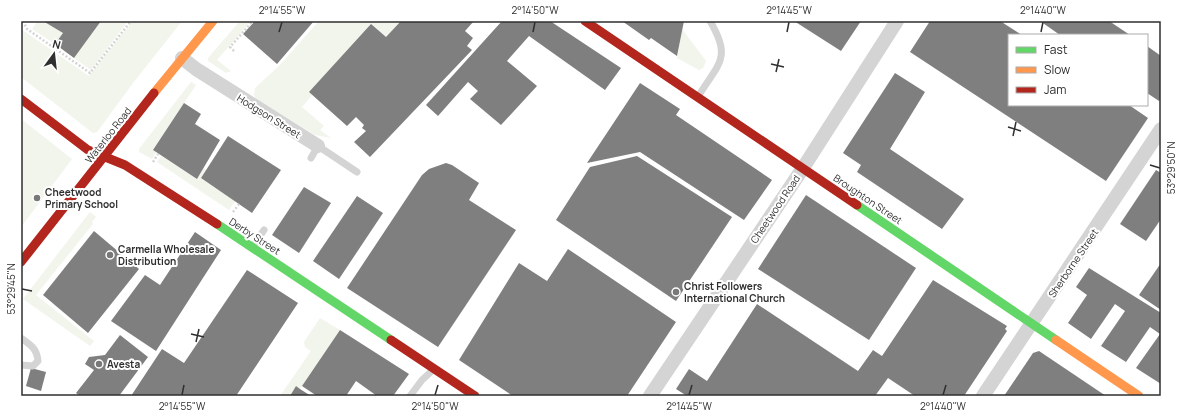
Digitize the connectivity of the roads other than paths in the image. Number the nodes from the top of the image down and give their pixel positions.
1 (213, 21) edge
2 (585, 21) edge
3 (710, 21) edge
4 (897, 21) edge
5 (182, 58) junction
6 (698, 97) junction
7 (21, 99) edge
8 (1161, 129) edge
9 (314, 152) joint
10 (105, 157) junction
11 (803, 168) junction
12 (357, 172) dead end
13 (264, 230) dead end
14 (252, 247) junction
15 (21, 262) edge
16 (1032, 324) junction
17 (21, 338) edge
18 (21, 365) edge
19 (434, 369) junction
20 (410, 396) edge
21 (475, 396) edge
22 (650, 396) edge
23 (983, 396) edge
24 (1139, 396) edge

1 - 5 street, Waterloo Road
2 - 6 street, Broughton Street
3 - 6 lane
4 - 11 street, Cheetwood Road
5 - 9 street, Hodgson Street
5 - 10 street, Waterloo Road
6 - 11 street, Broughton Street
7 - 10 street, Derby Street
8 - 16 street, Sherborne Street
9 - 12 lane, Hodgson Street
10 - 14 street, Derby Street
10 - 15 street, Waterloo Road
11 - 16 street, Broughton Street
11 - 22 street, Cheetwood Road
13 - 14 lane
14 - 19 street, Derby Street
16 - 23 street, Sherborne Street
16 - 24 street, Broughton Street
17 - 18 lane
19 - 20 lane
19 - 21 street, Derby Street

